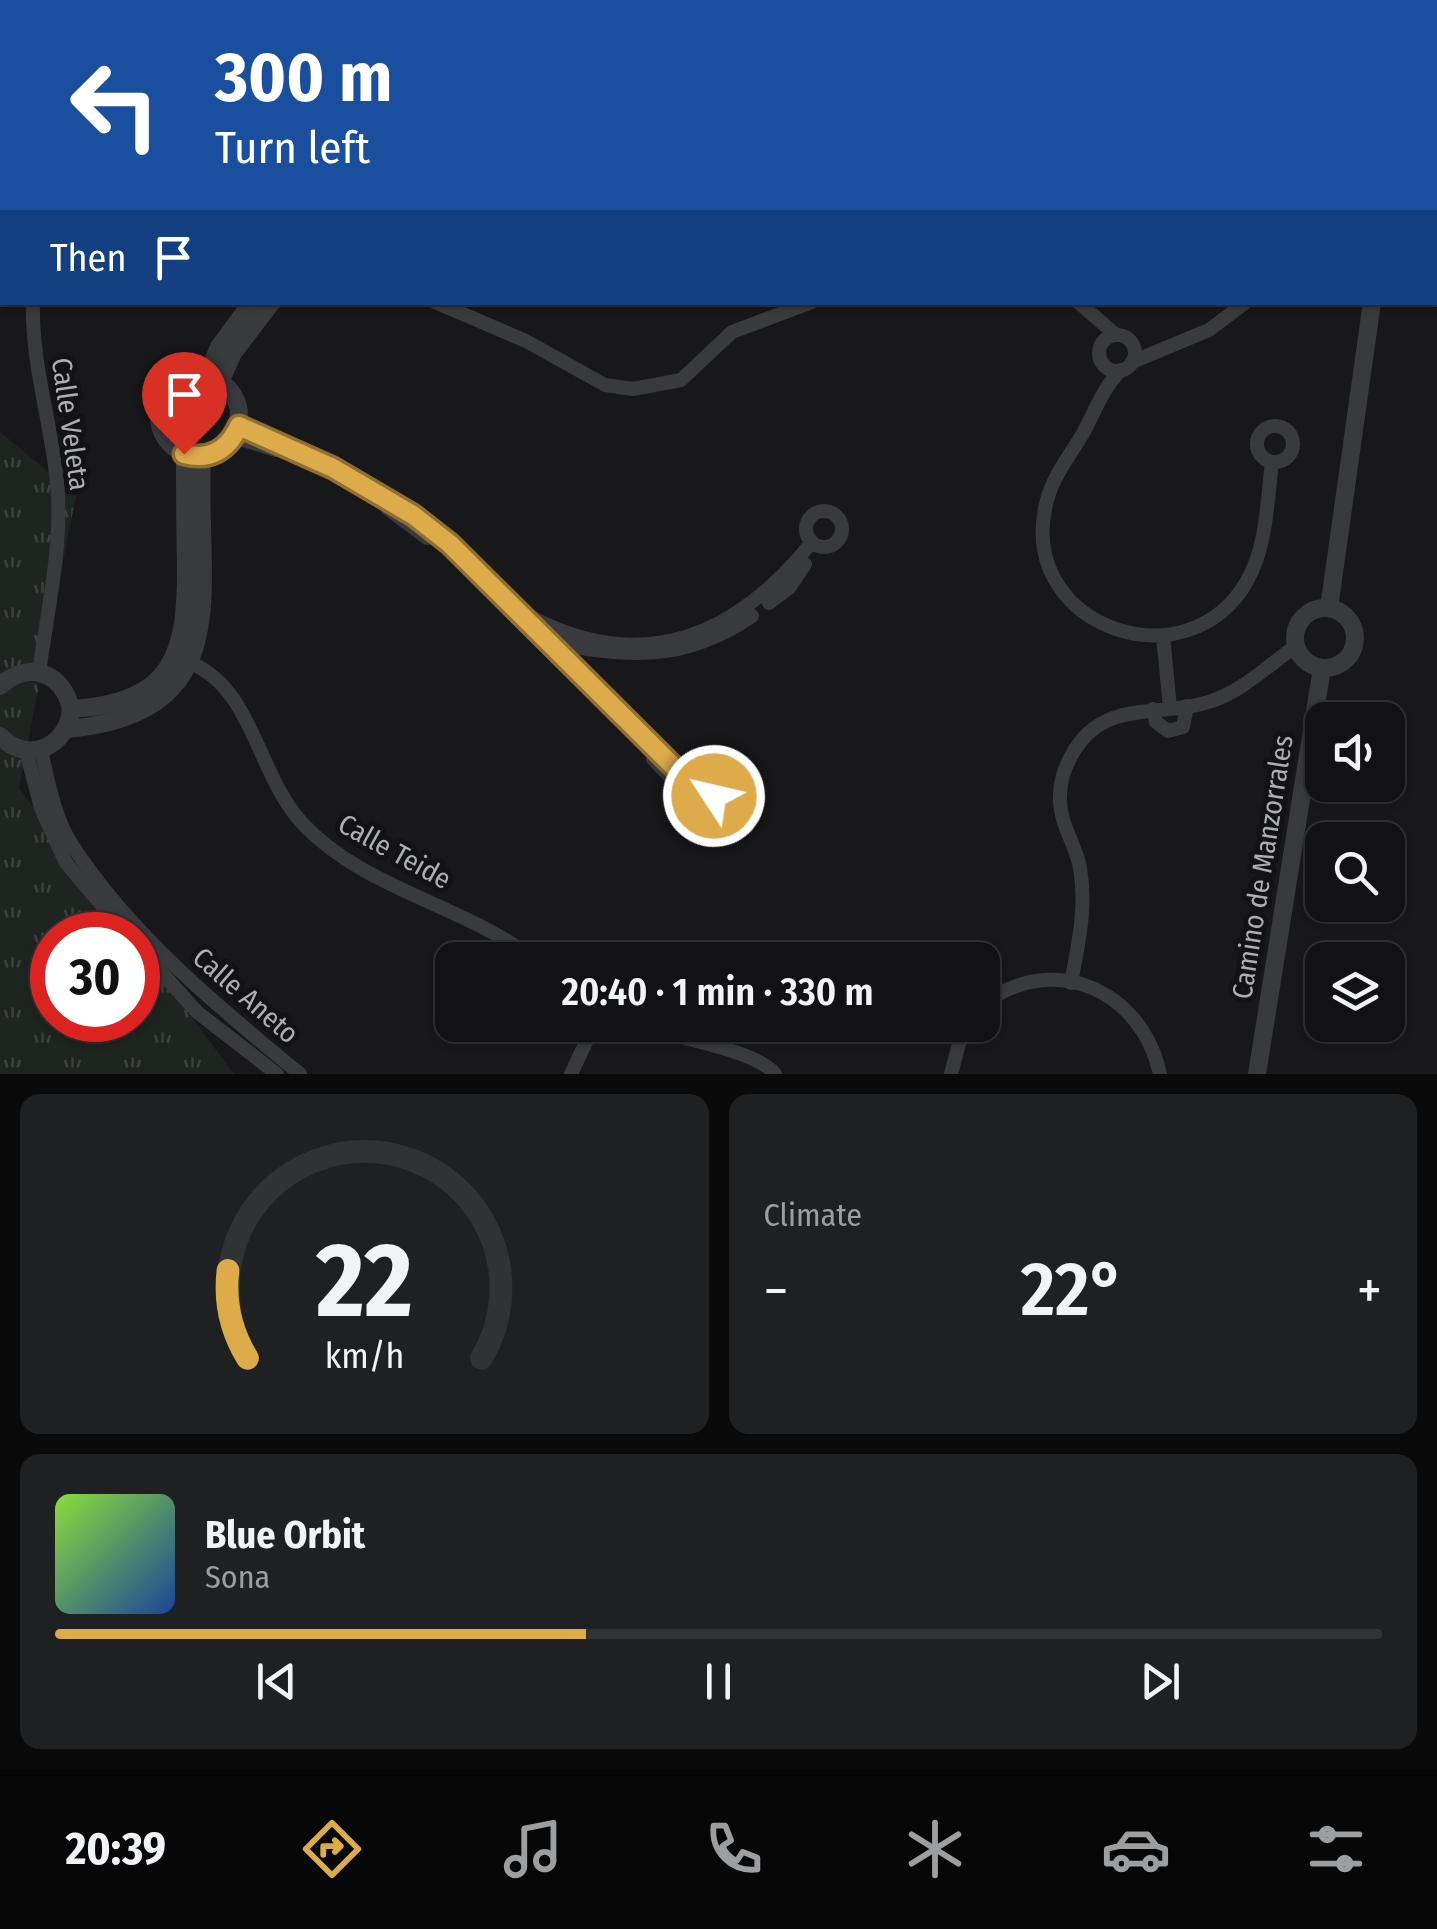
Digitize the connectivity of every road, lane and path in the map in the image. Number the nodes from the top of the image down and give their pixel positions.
1 (33, 305) edge
2 (250, 305) edge
3 (270, 305) edge
4 (442, 305) edge
5 (804, 305) edge
6 (1241, 305) edge
7 (1372, 305) edge
8 (1083, 307) edge
9 (1123, 337) junction
10 (1182, 343) junction
11 (1101, 354) junction
12 (1127, 366) junction
13 (213, 379) junction
14 (1099, 398) junction
15 (236, 432) junction
16 (193, 455) junction
17 (1272, 462) dead end
18 (815, 544) dead end
19 (514, 608) junction
20 (1329, 608) junction
21 (1163, 636) junction
22 (544, 643) junction
23 (1296, 646) junction
24 (573, 654) junction
25 (191, 663) junction
26 (1322, 668) junction
27 (39, 672) junction
28 (0, 686) edge
29 (1188, 706) junction
30 (1170, 708) junction
31 (71, 709) junction
32 (1152, 710) junction
33 (67, 729) junction
34 (0, 736) edge
35 (34, 750) junction
36 (685, 784) dead end
37 (108, 912) edge
38 (512, 942) edge
39 (160, 971) edge
40 (1071, 983) junction
41 (1000, 995) edge
42 (586, 1042) edge
43 (686, 1042) edge
44 (959, 1042) edge
45 (277, 1074) edge
46 (300, 1074) edge
47 (571, 1074) edge
48 (775, 1074) edge
49 (951, 1074) edge
50 (1160, 1074) edge
51 (1257, 1074) edge

1 - 27 street, Calle Veleta
2 - 13 street
3 - 13 street
4 - 5 street
6 - 10 street
7 - 20 street
8 - 9 street
8 - 11 street
9 - 10 street
9 - 11 street
9 - 12 street
10 - 12 street
11 - 12 street
11 - 14 street
12 - 14 street
13 - 15 street
13 - 16 street
14 - 21 street
15 - 16 street
15 - 19 street
15 - 22 street
16 - 25 street
16 - 31 street
17 - 21 street
18 - 24 street
19 - 22 street
19 - 24 street
20 - 23 street
20 - 26 street
21 - 30 street
22 - 24 street
22 - 24 street
23 - 26 street
23 - 29 street
24 - 36 street
25 - 33 street
25 - 38 street, Calle Teide
26 - 51 street, Camino de Manzorrales
27 - 28 street
27 - 31 street
29 - 30 street
29 - 32 street
30 - 32 street
31 - 33 street
32 - 40 street
33 - 35 street
34 - 35 street
35 - 37 street
35 - 46 street, Calle Aneto
39 - 45 street, Calle Aneto
40 - 41 street
40 - 50 street
42 - 47 street
43 - 48 street
44 - 49 street

